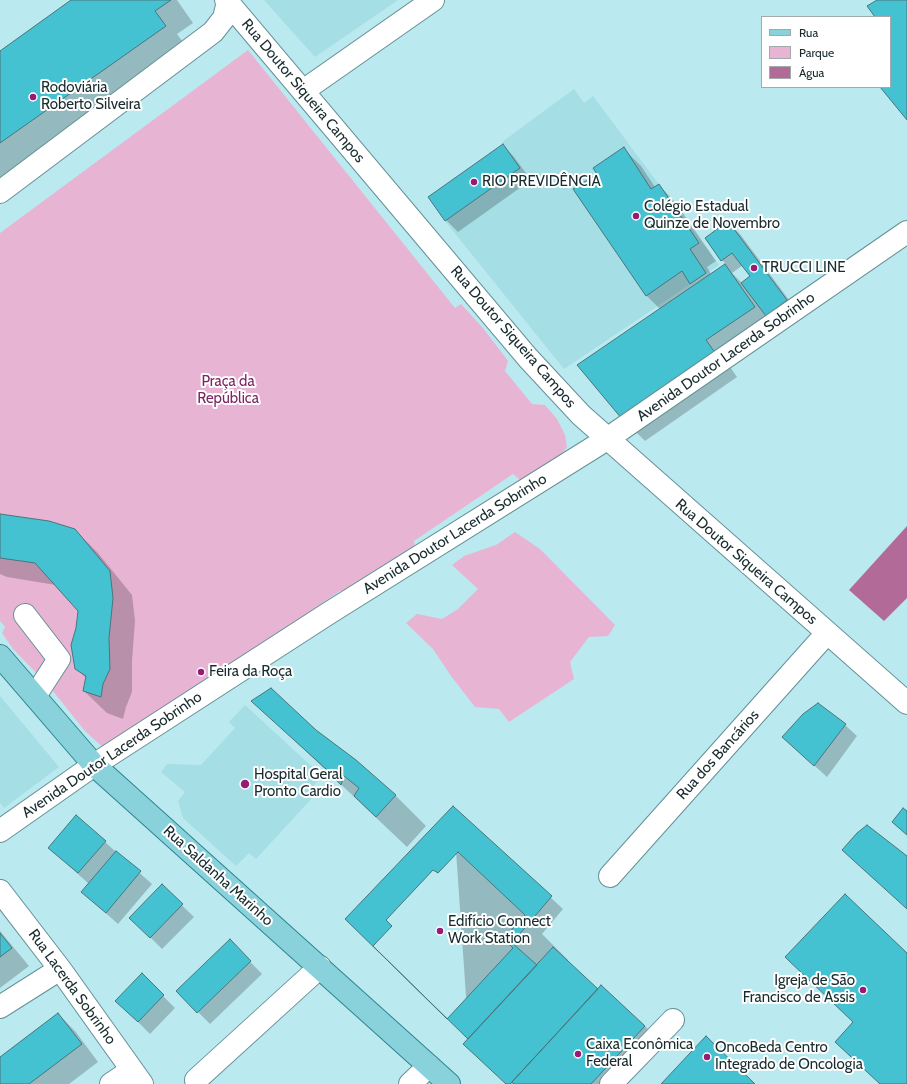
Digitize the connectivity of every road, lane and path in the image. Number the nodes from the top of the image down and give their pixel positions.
1 (432, 0) edge
2 (227, 1) edge
3 (303, 92) junction
4 (0, 192) edge
5 (907, 232) edge
6 (607, 439) junction
7 (25, 615) dead end
8 (827, 633) junction
9 (0, 656) edge
10 (35, 696) junction
11 (907, 703) edge
12 (94, 765) junction
13 (0, 831) edge
14 (610, 876) dead end
15 (0, 891) edge
16 (320, 967) junction
17 (60, 969) junction
18 (0, 1007) edge
19 (673, 1020) dead end
20 (430, 1066) junction
21 (137, 1077) edge
22 (196, 1080) dead end
23 (111, 1084) edge
24 (410, 1084) edge
25 (449, 1084) edge
26 (611, 1084) edge

1 - 3 street
2 - 3 street, Rua Doutor Siqueira Campos
2 - 4 street
3 - 6 street, Rua Doutor Siqueira Campos
5 - 6 street, Avenida Doutor Lacerda Sobrinho
6 - 8 street, Rua Doutor Siqueira Campos
6 - 12 street, Avenida Doutor Lacerda Sobrinho
7 - 10 street
8 - 11 street, Rua Doutor Siqueira Campos
8 - 14 street, Rua dos Bancários
9 - 10 main road, Rua Saldanha Marinho
10 - 12 main road, Rua Saldanha Marinho
12 - 13 street, Avenida Doutor Lacerda Sobrinho
12 - 16 main road, Rua Saldanha Marinho
15 - 17 street, Rua Lacerda Sobrinho
16 - 20 main road, Rua Saldanha Marinho
16 - 22 street
17 - 18 street
17 - 21 street, Rua Lacerda Sobrinho
19 - 26 street
20 - 24 street
20 - 25 main road, Rua Saldanha Marinho
21 - 23 street

